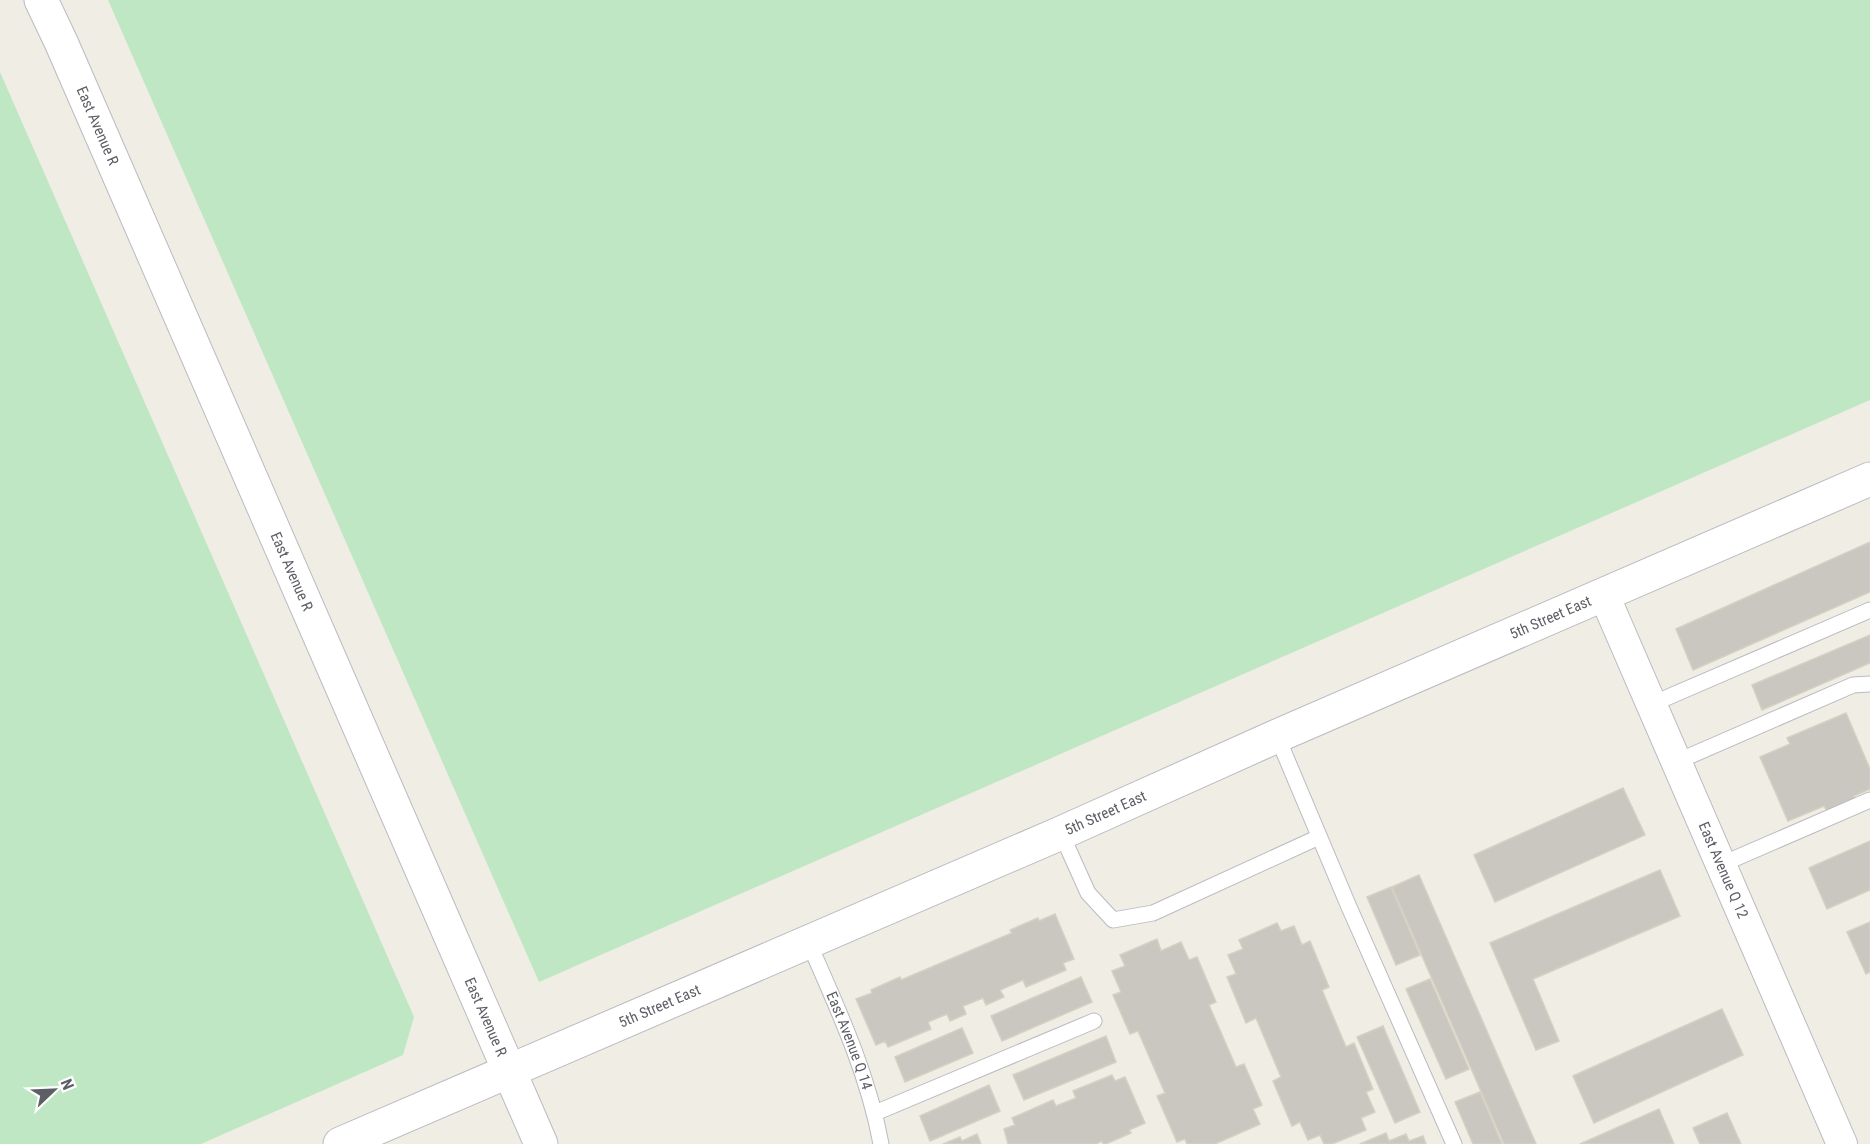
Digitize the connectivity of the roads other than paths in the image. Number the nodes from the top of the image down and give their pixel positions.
1 (40, 0) edge
2 (1870, 479) edge
3 (1604, 595) junction
4 (1870, 610) edge
5 (1870, 684) edge
6 (1652, 704) junction
7 (1277, 736) junction
8 (1676, 762) junction
9 (1870, 800) edge
10 (1061, 833) junction
11 (1319, 837) junction
12 (1720, 865) junction
13 (808, 941) junction
14 (1095, 1021) dead end
15 (510, 1070) junction
16 (875, 1113) junction
17 (340, 1144) edge
18 (541, 1144) edge
19 (881, 1144) edge
20 (1454, 1144) edge
21 (1842, 1144) edge

1 - 15 street, East Avenue R
2 - 3 street, 5th Street East
3 - 6 street, East Avenue Q 12
3 - 7 street, 5th Street East
4 - 6 lane
5 - 8 lane
6 - 8 street, East Avenue Q 12
7 - 10 street, 5th Street East
7 - 11 lane
8 - 12 street, East Avenue Q 12
9 - 12 lane
10 - 11 lane
10 - 13 street, 5th Street East
11 - 20 lane
12 - 21 street, East Avenue Q 12
13 - 15 street, 5th Street East
13 - 16 lane, East Avenue Q 14
14 - 16 lane
15 - 17 street, 5th Street East
15 - 18 street, East Avenue R
16 - 19 lane, East Avenue Q 14

